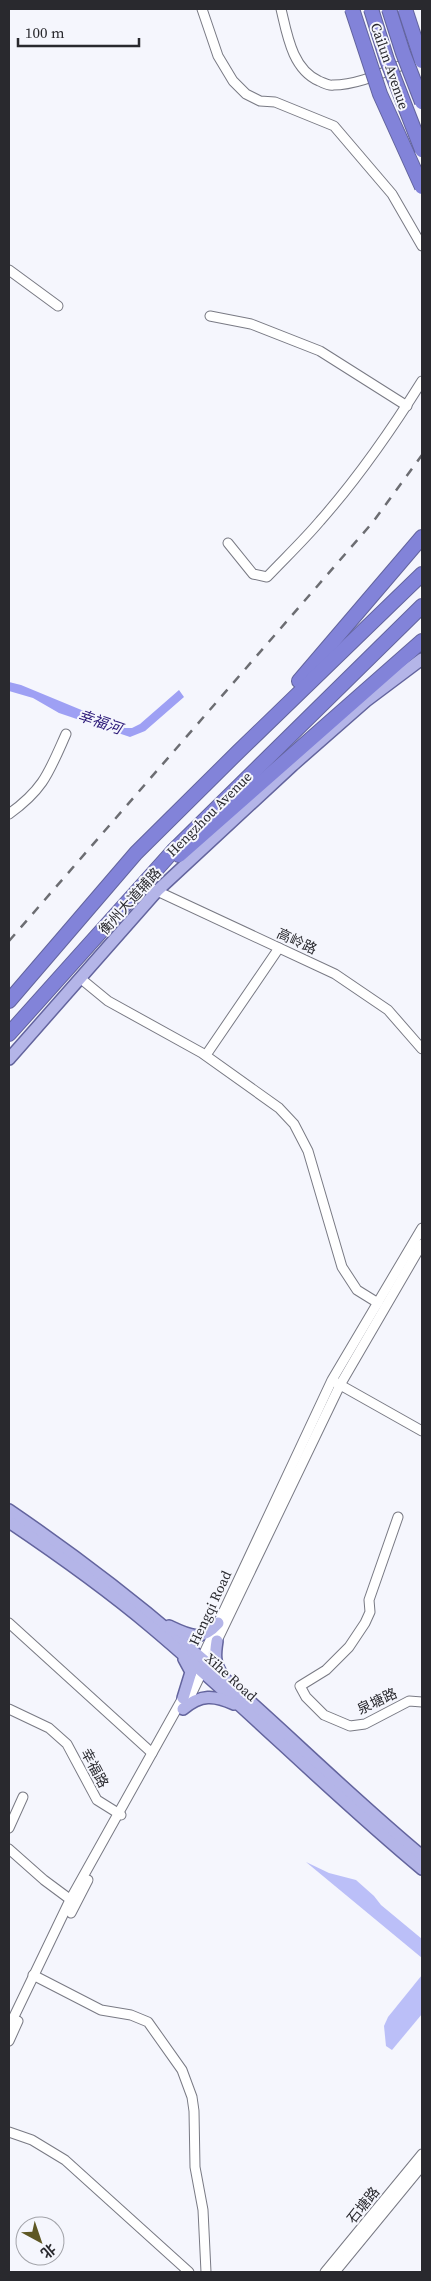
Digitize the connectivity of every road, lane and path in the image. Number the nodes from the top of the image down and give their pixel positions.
1 (202, 9) edge
2 (281, 9) edge
3 (352, 9) edge
4 (371, 9) edge
5 (390, 9) edge
6 (405, 9) edge
7 (422, 59) edge
8 (422, 102) edge
9 (422, 150) edge
10 (422, 188) edge
11 (422, 246) edge
12 (9, 270) edge
13 (58, 306) dead end
14 (210, 316) dead end
15 (422, 381) edge
16 (407, 406) junction
17 (422, 537) edge
18 (228, 543) dead end
19 (422, 574) edge
20 (422, 606) edge
21 (422, 641) edge
22 (422, 651) edge
23 (422, 659) edge
24 (365, 690) junction
25 (66, 734) dead end
26 (238, 752) junction
27 (9, 814) edge
28 (142, 884) junction
29 (157, 891) junction
30 (279, 948) junction
31 (80, 978) junction
32 (9, 1001) edge
33 (9, 1034) edge
34 (422, 1049) edge
35 (206, 1055) junction
36 (9, 1059) edge
37 (422, 1228) edge
38 (422, 1244) edge
39 (378, 1303) junction
40 (336, 1383) junction
41 (422, 1431) edge
42 (9, 1510) edge
43 (398, 1517) dead end
44 (9, 1522) edge
45 (157, 1620) junction
46 (9, 1623) edge
47 (218, 1623) junction
48 (217, 1640) junction
49 (177, 1650) junction
50 (202, 1665) junction
51 (231, 1686) junction
52 (422, 1702) edge
53 (183, 1704) junction
54 (242, 1707) junction
55 (9, 1709) edge
56 (9, 1713) edge
57 (152, 1753) junction
58 (23, 1797) dead end
59 (119, 1815) junction
60 (9, 1828) edge
61 (9, 1849) edge
62 (422, 1856) edge
63 (422, 1869) edge
64 (73, 1902) junction
65 (36, 1976) junction
66 (9, 2027) edge
67 (9, 2042) edge
68 (9, 2132) edge
69 (422, 2154) edge
70 (422, 2166) edge
71 (189, 2272) edge
72 (206, 2272) edge
73 (325, 2272) edge
74 (335, 2272) edge

1 - 11 street
2 - 7 street
3 - 10 highway, bridge
4 - 9 highway, Cailun Avenue, bridge
5 - 8 highway, Cailun Avenue, bridge
6 - 7 highway, bridge
12 - 13 street
14 - 16 street
15 - 16 street
16 - 18 street
17 - 26 highway
19 - 26 highway, Hengzhou Avenue
20 - 28 highway, Hengzhou Avenue
21 - 24 highway
22 - 24 highway
23 - 29 main road, 衡州大道辅路
24 - 28 highway
25 - 27 street
26 - 32 highway, Hengzhou Avenue
28 - 29 street, 高岭路
28 - 33 highway, Hengzhou Avenue
29 - 30 street, 高岭路
29 - 31 main road, 衡州大道辅路
30 - 34 street, 高岭路
30 - 35 street
31 - 35 street
31 - 36 main road, 衡州大道辅路
35 - 39 street
37 - 39 street, Hengqi Road
38 - 40 street, Hengqi Road
39 - 40 street, Hengqi Road
40 - 41 street
40 - 47 street, Hengqi Road
40 - 48 street, Hengqi Road
42 - 45 main road, Xihe Road
43 - 52 street, 泉塘路
44 - 49 main road, Xihe Road
45 - 47 main road
45 - 50 main road, Xihe Road
46 - 57 street
47 - 50 street, Hengqi Road
48 - 50 street, Hengqi Road
48 - 51 main road
49 - 50 main road, Xihe Road
49 - 53 main road
50 - 51 main road, Xihe Road
50 - 53 street, Hengqi Road
50 - 54 main road, Xihe Road
51 - 62 main road, Xihe Road
53 - 54 main road
53 - 57 street, Hengqi Road
53 - 59 street, Hengqi Road
54 - 63 main road, Xihe Road
55 - 59 street, 幸福路
56 - 59 street, 幸福路
57 - 59 street, Hengqi Road
58 - 60 street
59 - 64 street, Hengqi Road
61 - 64 street
64 - 65 street, Hengqi Road
65 - 66 street, Hengqi Road
65 - 67 street, Hengqi Road
65 - 72 street
68 - 71 street
69 - 73 street, 石塘路
70 - 74 street, 石塘路

